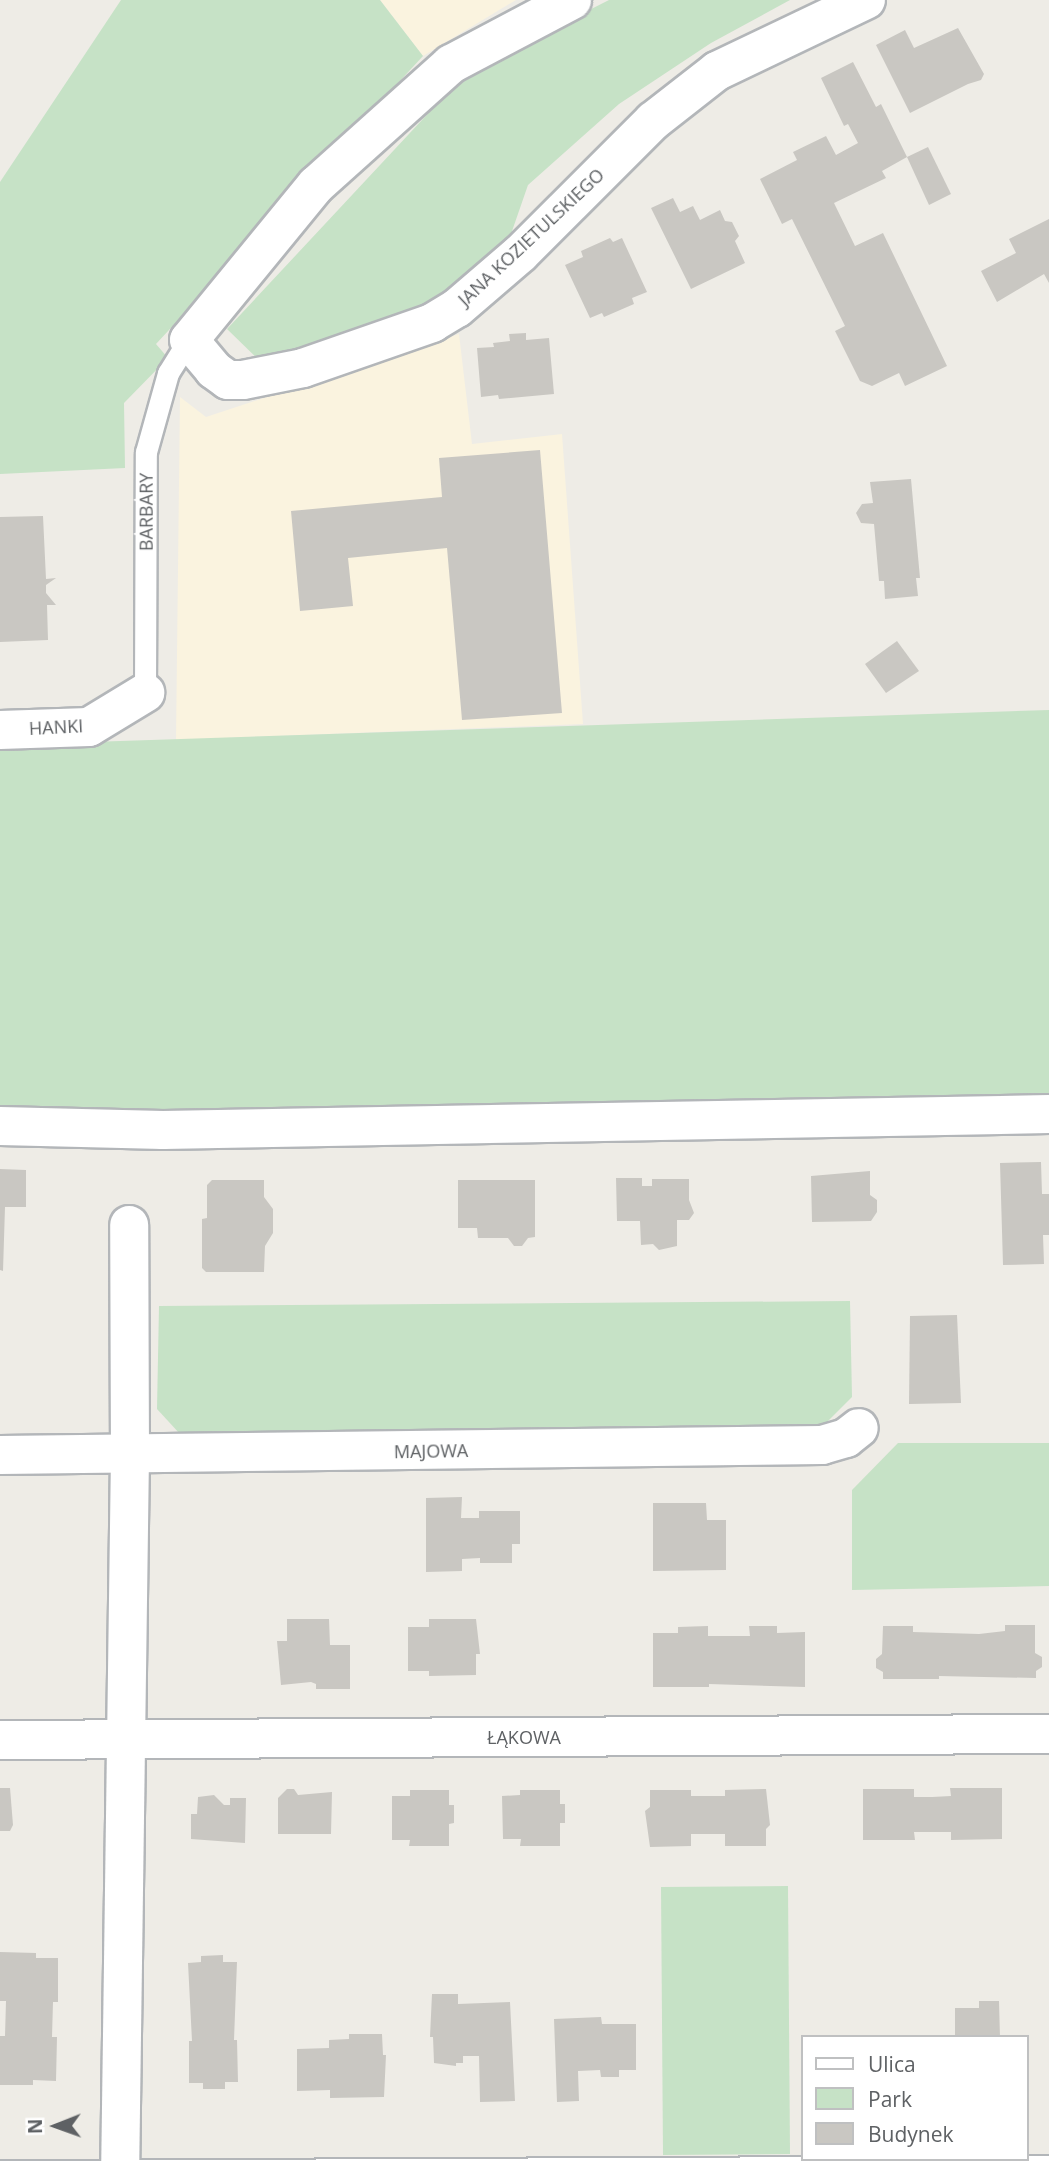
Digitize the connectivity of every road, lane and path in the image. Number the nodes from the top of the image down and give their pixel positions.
1 (572, 0) edge
2 (866, 0) edge
3 (189, 340) junction
4 (145, 693) joint
5 (0, 730) edge
6 (1049, 1114) edge
7 (0, 1126) edge
8 (129, 1225) dead end
9 (859, 1429) dead end
10 (0, 1455) edge
11 (130, 1455) junction
12 (1049, 1734) edge
13 (127, 1738) junction
14 (0, 1740) edge
15 (1049, 2175) edge
16 (0, 2180) edge
17 (120, 2180) junction
18 (54, 2181) edge

1 - 3 street
2 - 3 street, JANA KOZIETULSKIEGO
3 - 4 lane, BARBARY
4 - 5 street, HANKI
6 - 7 street
8 - 11 street
9 - 11 street, MAJOWA
10 - 11 street, MAJOWA
11 - 13 street
12 - 13 street, ŁĄKOWA
13 - 14 street, ŁĄKOWA
13 - 17 street
15 - 17 street
16 - 18 street
17 - 18 street

